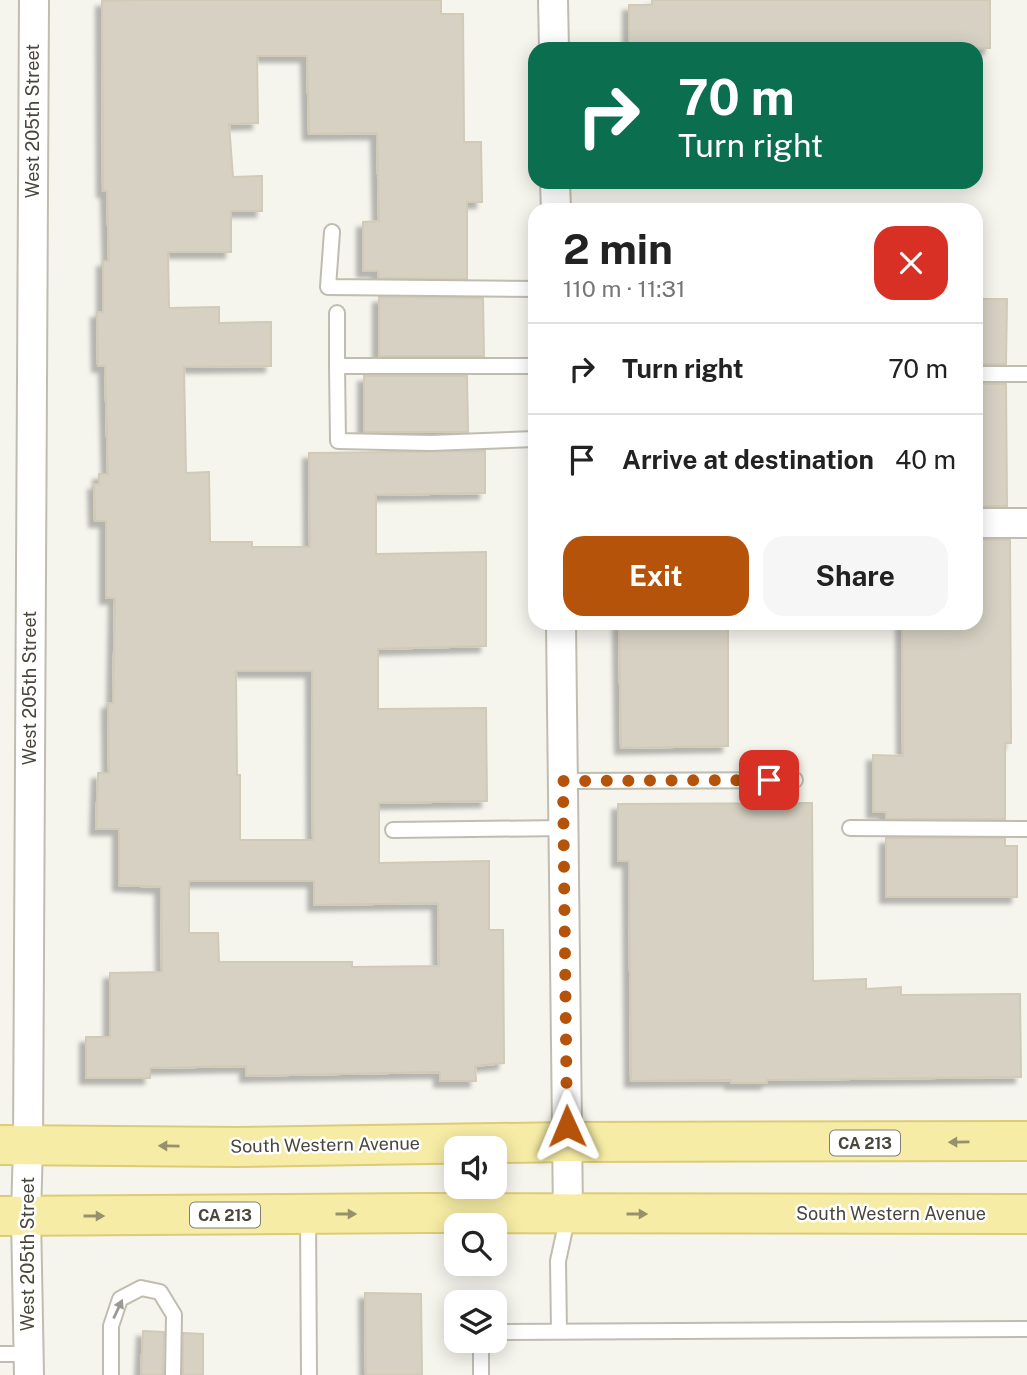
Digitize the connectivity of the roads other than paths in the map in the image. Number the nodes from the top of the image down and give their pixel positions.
1 (34, 0) edge
2 (553, 0) edge
3 (554, 42) edge
4 (332, 232) dead end
5 (528, 289) edge
6 (337, 313) dead end
7 (337, 366) junction
8 (528, 366) edge
9 (983, 374) edge
10 (1027, 374) edge
11 (528, 439) edge
12 (983, 523) edge
13 (1027, 523) edge
14 (561, 630) edge
15 (795, 780) dead end
16 (563, 781) junction
17 (563, 828) junction
18 (850, 828) dead end
19 (1027, 829) edge
20 (393, 830) dead end
21 (567, 1142) junction
22 (1027, 1142) edge
23 (14, 1144) edge
24 (568, 1213) junction
25 (308, 1214) junction
26 (1027, 1214) edge
27 (13, 1216) edge
28 (1027, 1329) edge
29 (559, 1331) junction
30 (507, 1332) edge
31 (481, 1353) edge
32 (0, 1354) edge
33 (29, 1364) edge
34 (111, 1375) edge
35 (173, 1375) edge
36 (309, 1375) edge
37 (481, 1375) edge

1 - 23 street, West 205th Street
2 - 3 street
4 - 5 lane
6 - 7 lane
7 - 8 lane
7 - 11 lane
9 - 10 lane
12 - 13 street
14 - 16 street
15 - 16 lane
16 - 17 street
17 - 20 lane
17 - 21 street
18 - 19 lane
22 -> 21 main road, South Western Avenue / CA 213
21 -> 23 main road, South Western Avenue / CA 213
21 - 24 street
23 - 27 street, West 205th Street
25 -> 24 main road, South Western Avenue / CA 213
24 -> 26 main road, South Western Avenue / CA 213
24 - 29 lane
27 -> 25 main road, South Western Avenue / CA 213
25 - 36 lane
27 - 33 street, West 205th Street
28 - 29 lane
29 - 30 lane
31 - 37 lane
32 - 33 lane
34 -> 35 lane

